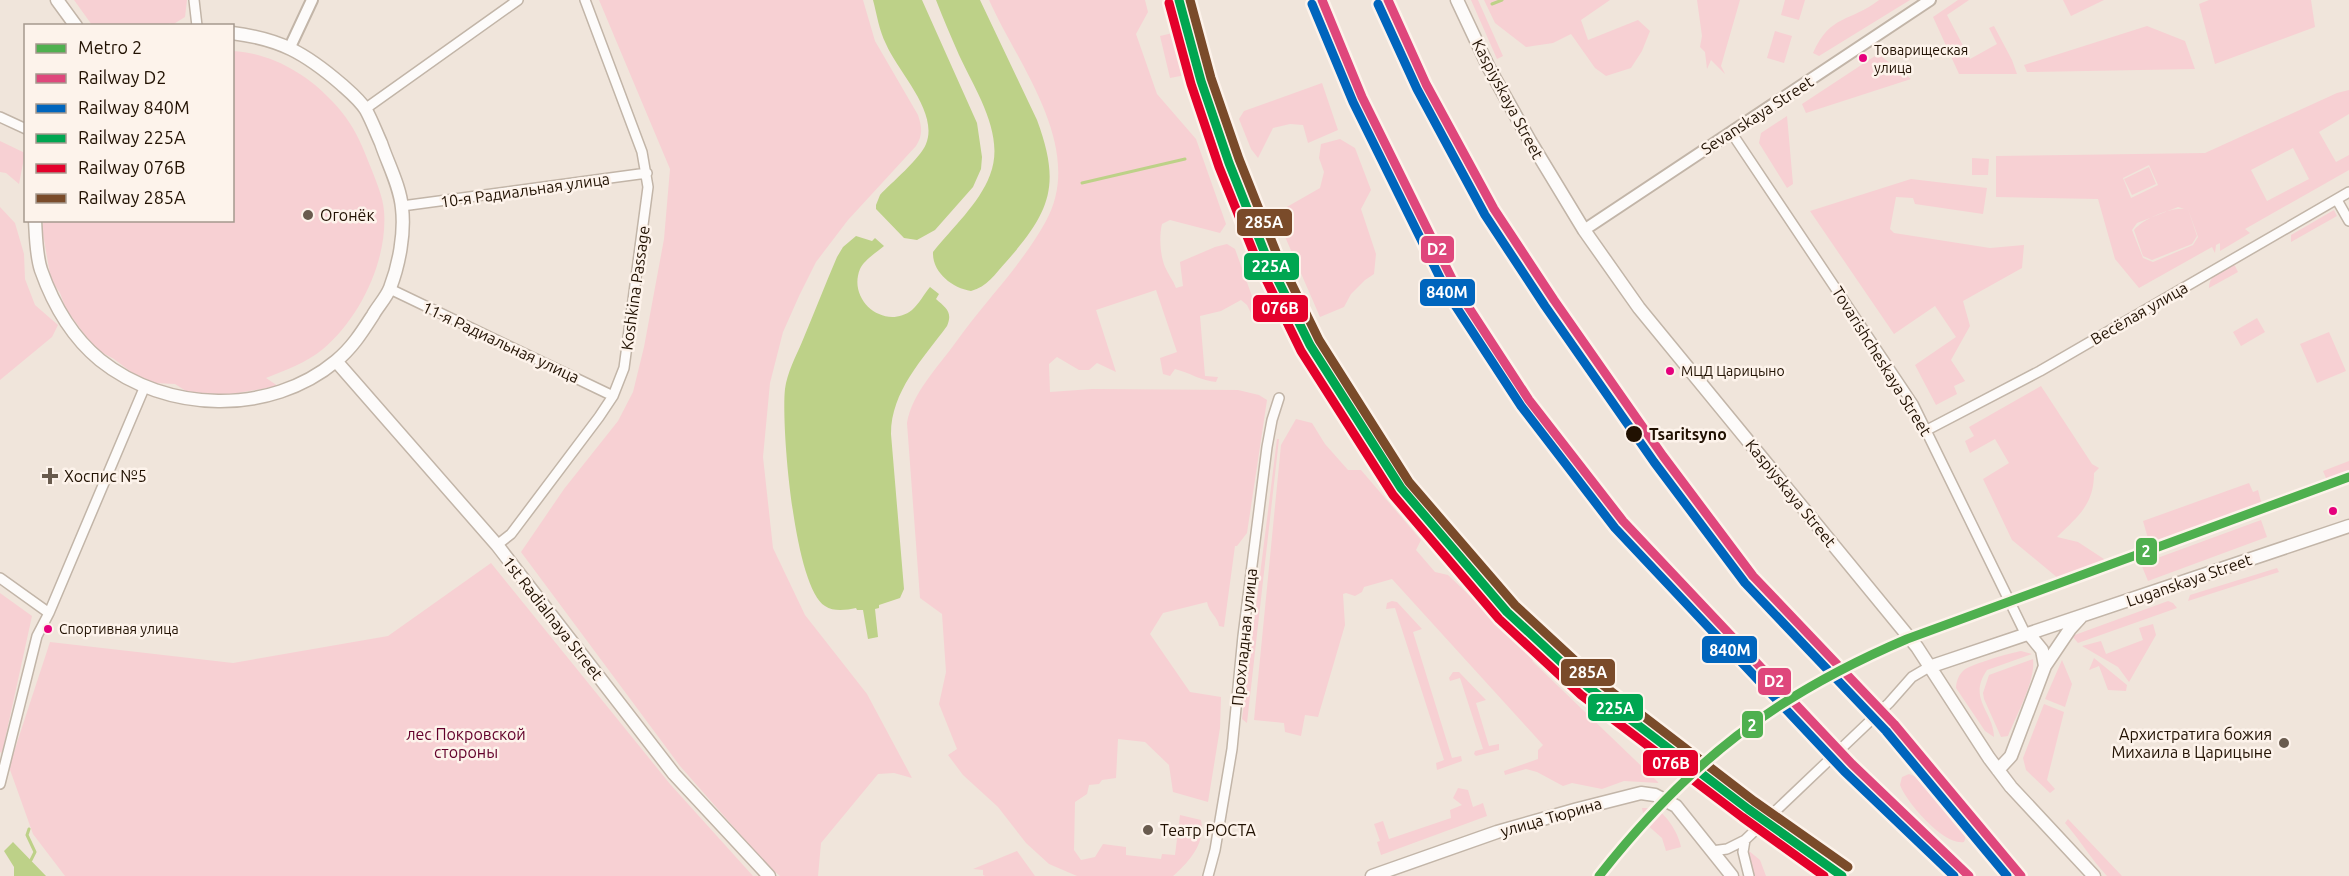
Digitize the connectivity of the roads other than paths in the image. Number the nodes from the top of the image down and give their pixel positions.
1 (57, 0) edge
2 (194, 0) edge
3 (312, 0) edge
4 (518, 0) edge
5 (585, 0) edge
6 (1457, 0) edge
7 (1930, 0) edge
8 (75, 24) edge
9 (197, 24) edge
10 (234, 33) edge
11 (290, 47) junction
12 (365, 109) junction
13 (0, 117) edge
14 (24, 128) edge
15 (1731, 132) junction
16 (647, 173) junction
17 (2349, 192) edge
18 (2337, 200) junction
19 (402, 206) junction
20 (2349, 221) edge
21 (35, 222) edge
22 (1584, 230) junction
23 (390, 289) junction
24 (336, 361) junction
25 (145, 386) junction
26 (613, 396) junction
27 (1279, 398) dead end
28 (1927, 430) junction
29 (2349, 526) edge
30 (497, 545) junction
31 (0, 578) edge
32 (49, 613) junction
33 (2082, 616) junction
34 (2027, 634) junction
35 (2045, 666) junction
36 (1929, 667) junction
37 (1998, 770) junction
38 (0, 784) edge
39 (1745, 840) junction
40 (1712, 851) junction
41 (769, 876) edge
42 (1208, 876) edge
43 (1372, 876) edge
44 (1732, 876) edge
45 (1749, 876) edge
46 (2094, 876) edge

1 - 8 main road
2 - 9 street
3 - 11 street
4 - 12 street
5 - 16 street, Koshkina Passage
6 - 22 main road, Kaspiyskaya Street
7 - 15 street, Sevanskaya Street
10 - 11 main road
11 - 12 main road
12 - 19 main road
13 - 14 street
15 - 22 street, Sevanskaya Street
15 - 28 street, Tovarishcheskaya Street
16 - 19 street, 10-я Радиальная улица
16 - 26 street, Koshkina Passage
17 - 18 street, Весёлая улица
18 - 20 street
18 - 28 street, Весёлая улица
19 - 23 main road
21 - 25 main road
22 - 36 main road, Kaspiyskaya Street
23 - 24 main road
23 - 26 street, 11-я Радиальная улица
24 - 25 main road
24 - 30 main road, 1st Radialnaya Street
25 - 32 street
26 - 30 street, Koshkina Passage
27 - 42 street, Прохладная улица
28 - 34 street, Tovarishcheskaya Street
29 - 33 main road, Luganskaya Street
30 - 41 main road, 1st Radialnaya Street
31 - 32 street
32 - 38 street
33 - 34 main road, Luganskaya Street
33 - 35 main road
34 - 35 main road
34 - 36 main road, Luganskaya Street
35 - 37 main road
36 - 37 main road, Kaspiyskaya Street
36 - 39 street
37 - 46 main road, Kaspiyskaya Street
39 - 40 street
39 - 45 street
40 - 43 main road, улица Тюрина
40 - 44 main road, улица Тюрина

